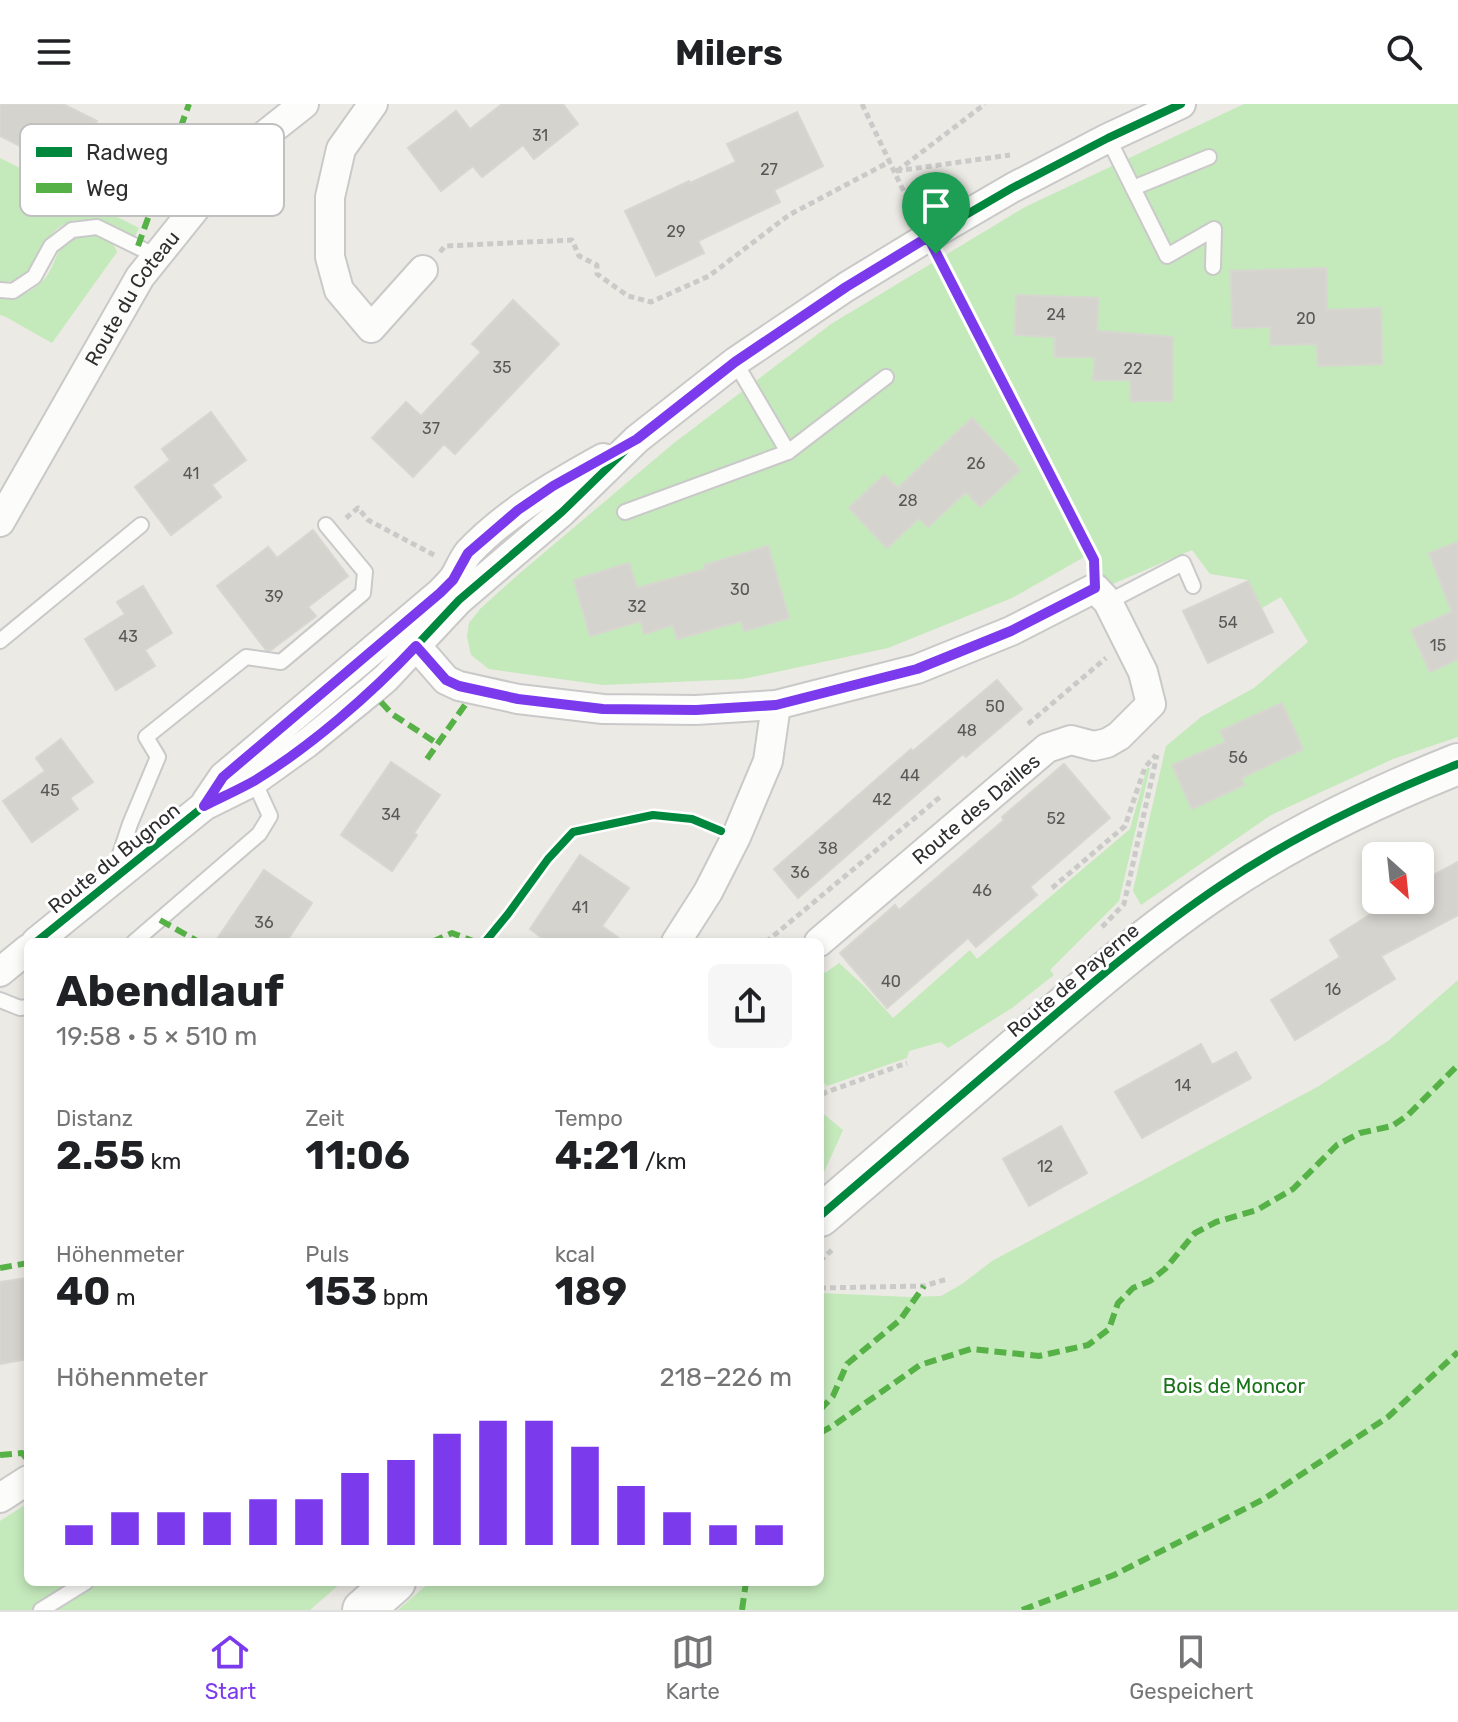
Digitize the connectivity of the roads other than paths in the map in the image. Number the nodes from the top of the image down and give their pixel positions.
1 (304, 104) edge
2 (373, 104) edge
3 (1181, 104) edge
4 (274, 113) edge
5 (1108, 138) junction
6 (1209, 157) dead end
7 (1133, 188) junction
8 (189, 216) edge
9 (155, 258) junction
10 (1213, 267) dead end
11 (423, 270) road end
12 (0, 290) edge
13 (735, 362) junction
14 (886, 377) dead end
15 (788, 452) junction
16 (625, 512) dead end
17 (0, 522) edge
18 (141, 525) dead end
19 (329, 527) road end
20 (1193, 586) dead end
21 (1102, 595) junction
22 (408, 636) junction
23 (0, 641) edge
24 (776, 705) junction
25 (1458, 764) edge
26 (254, 781) junction
27 (204, 806) junction
28 (111, 880) junction
29 (41, 938) edge
30 (139, 938) edge
31 (679, 938) edge
32 (824, 938) edge
33 (24, 952) edge
34 (0, 972) edge
35 (0, 1000) edge
36 (24, 1008) edge
37 (824, 1213) edge
38 (24, 1483) edge
39 (0, 1498) edge
40 (80, 1586) edge
41 (390, 1586) edge
42 (41, 1610) edge
43 (363, 1610) edge

1 - 4 street, Route du Coteau
2 - 11 street
3 - 5 street, Route du Bugnon
5 - 7 lane
5 - 13 street, Route du Bugnon
6 - 7 lane
7 - 10 lane
8 - 9 street, Route du Coteau
9 - 12 lane
9 - 17 street, Route du Coteau
13 - 15 lane
13 - 22 street, Route du Bugnon
14 - 15 lane
15 - 16 lane
18 - 23 lane
19 - 28 lane
20 - 21 lane
21 - 24 street
21 - 32 street, Route des Dailles
22 - 24 street
22 - 26 street, Route du Bugnon
22 - 27 street, Route du Bugnon
24 - 31 street
25 - 37 main road, Route de Payerne
26 - 27 street, Route du Bugnon
26 - 30 lane
27 - 28 street, Route du Bugnon
28 - 29 street, Route du Bugnon
33 - 34 street
35 - 36 lane
38 - 39 street
40 - 42 lane
41 - 43 main road

